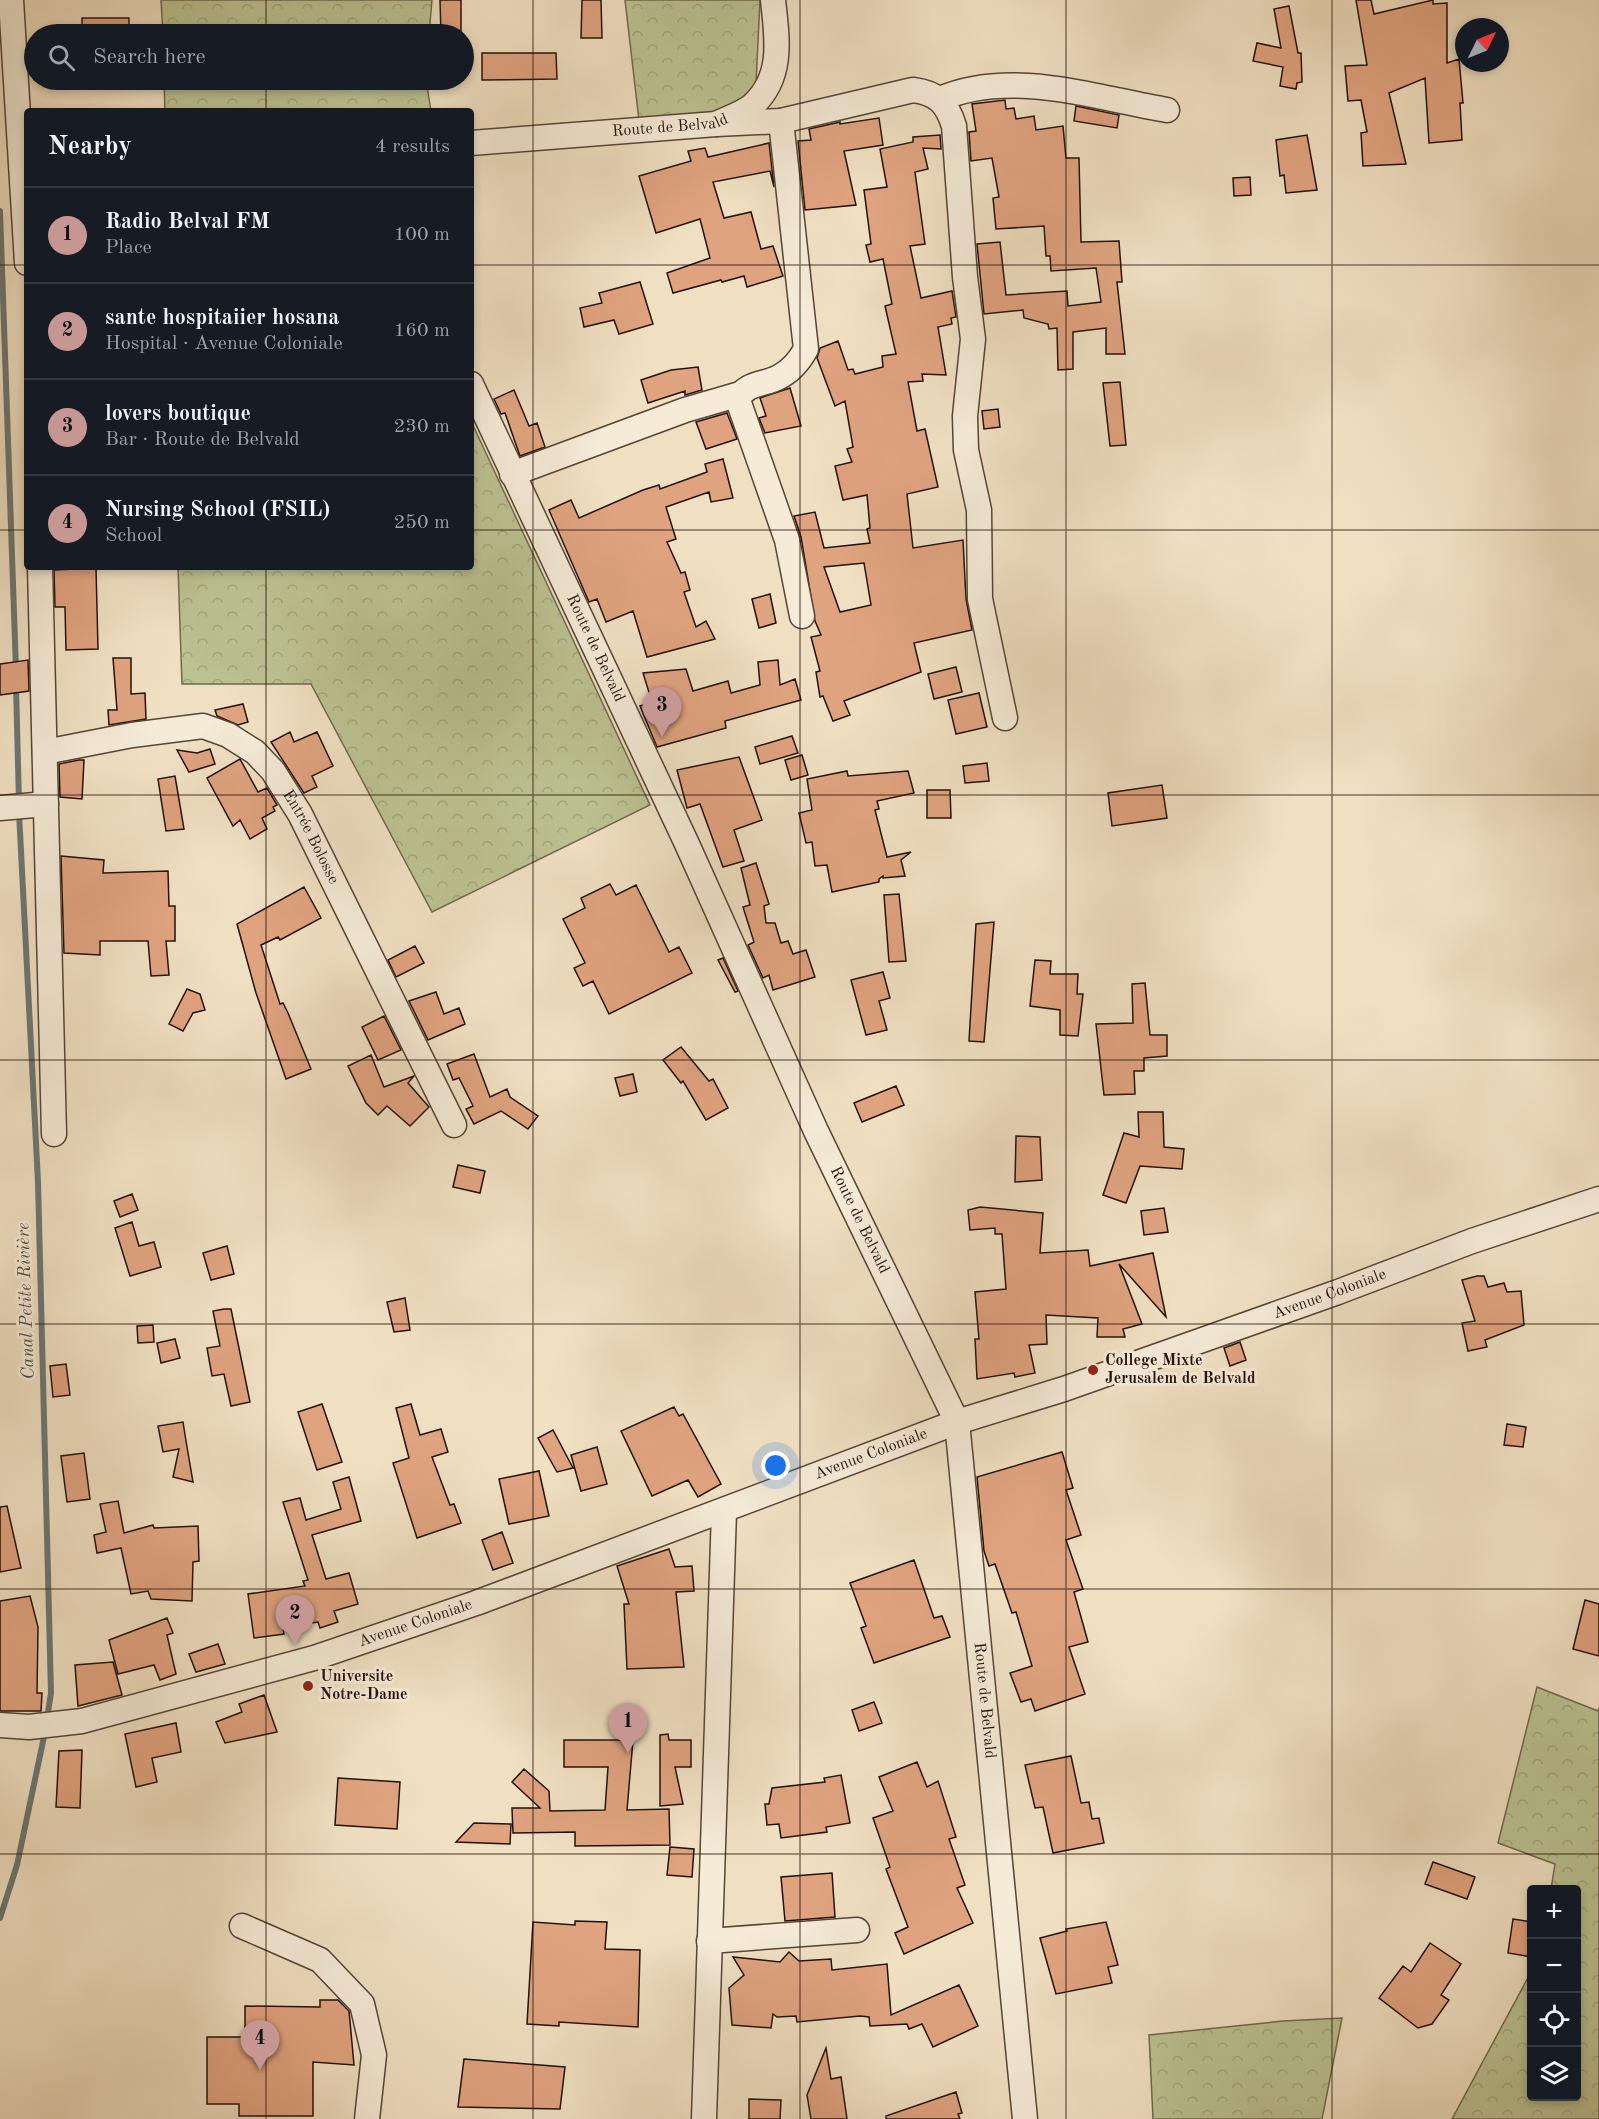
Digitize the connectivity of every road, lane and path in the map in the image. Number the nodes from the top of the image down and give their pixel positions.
1 (11, 0) edge
2 (773, 0) edge
3 (940, 99) junction
4 (1167, 110) dead end
5 (781, 121) junction
6 (716, 124) junction
7 (474, 143) edge
8 (24, 214) edge
9 (474, 391) edge
10 (740, 394) junction
11 (512, 474) junction
12 (40, 570) edge
13 (802, 616) dead end
14 (1005, 718) dead end
15 (45, 752) junction
16 (46, 804) junction
17 (0, 808) edge
18 (454, 1125) dead end
19 (54, 1134) dead end
20 (1599, 1199) edge
21 (957, 1422) junction
22 (724, 1511) junction
23 (0, 1725) edge
24 (242, 1926) dead end
25 (857, 1930) dead end
26 (710, 1941) junction
27 (367, 2119) edge
28 (704, 2119) edge
29 (1025, 2119) edge

1 - 8 street
2 - 6 street, Route de Belvald
3 - 4 street
3 - 5 street
3 - 14 street
5 - 6 street
5 - 10 street
6 - 7 street, Route de Belvald
9 - 11 street, Route de Belvald
10 - 11 street
10 - 13 street
11 - 21 street, Route de Belvald
12 - 15 street
15 - 16 street
15 - 18 street, Entrée Bolosse
16 - 17 street
16 - 19 street
20 - 21 street, Avenue Coloniale
21 - 22 street, Avenue Coloniale
21 - 29 street, Route de Belvald
22 - 23 street, Avenue Coloniale
22 - 26 street
24 - 27 street
25 - 26 street
26 - 28 street

